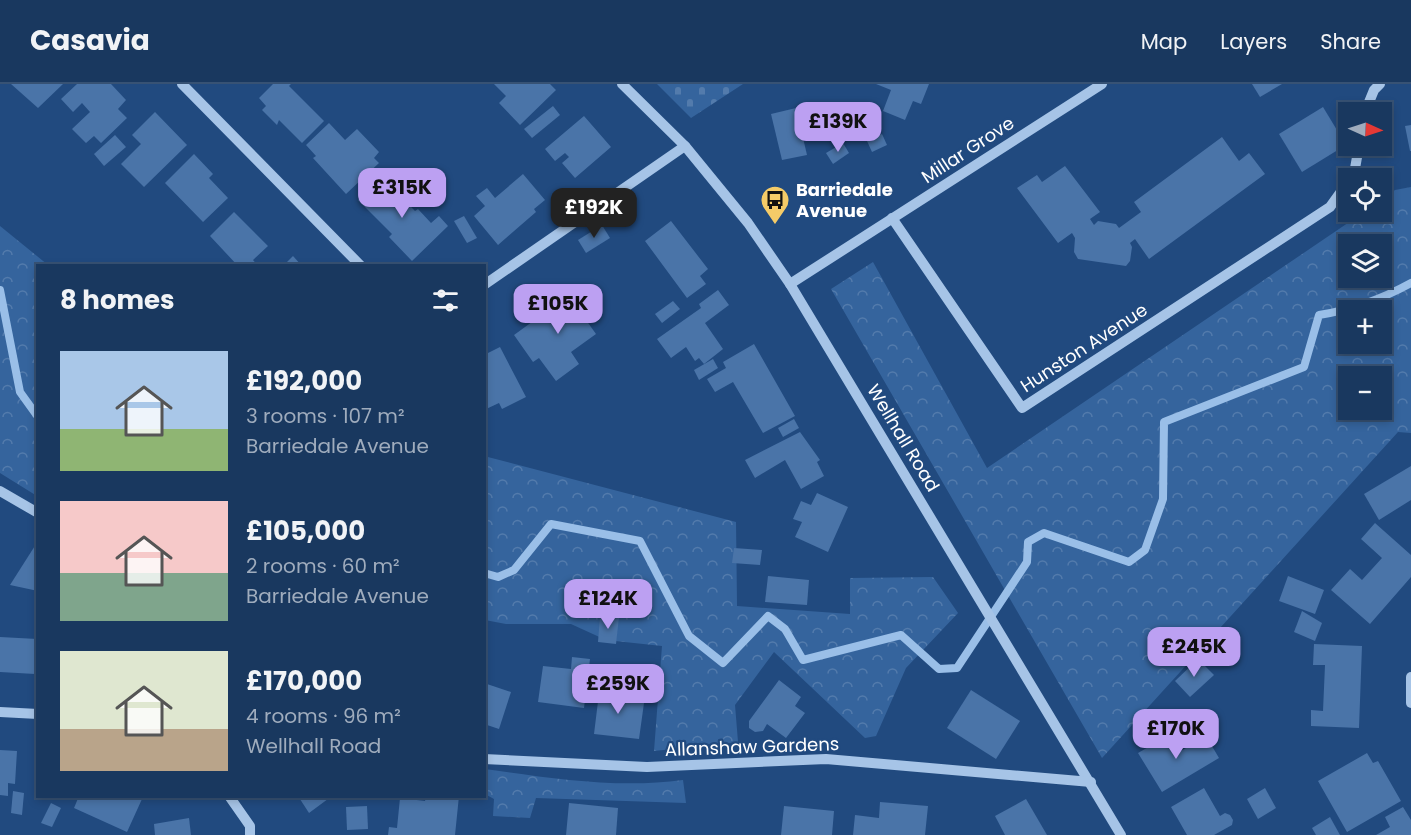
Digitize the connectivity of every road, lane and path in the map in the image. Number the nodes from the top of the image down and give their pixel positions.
1 (182, 84) edge
2 (622, 84) edge
3 (1102, 84) edge
4 (1380, 84) edge
5 (1369, 102) edge
6 (684, 146) junction
7 (1338, 196) edge
8 (892, 218) junction
9 (359, 264) edge
10 (486, 284) edge
11 (790, 284) junction
12 (0, 491) edge
13 (36, 512) edge
14 (1411, 677) edge
15 (1411, 703) edge
16 (0, 712) edge
17 (36, 714) edge
18 (486, 759) edge
19 (1091, 782) junction
20 (230, 798) edge
21 (250, 835) edge
22 (1121, 835) edge

1 - 9 street
2 - 6 street, Wellhall Road
3 - 8 street, Millar Grove
4 - 5 street
6 - 10 street
6 - 11 street, Wellhall Road
7 - 8 street, Hunston Avenue
8 - 11 street, Millar Grove
11 - 19 street, Wellhall Road
12 - 13 street
14 - 15 street
16 - 17 street
18 - 19 street, Allanshaw Gardens
19 - 22 street, Wellhall Road
20 - 21 street

